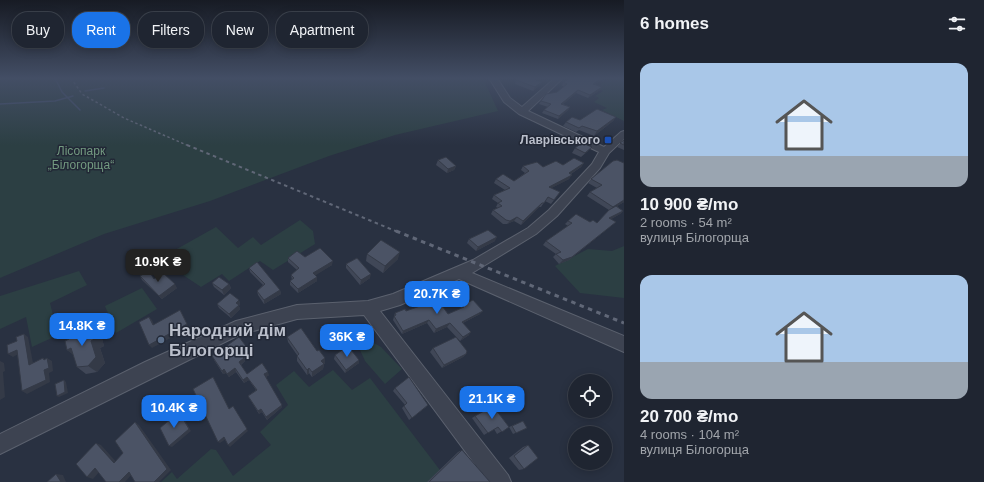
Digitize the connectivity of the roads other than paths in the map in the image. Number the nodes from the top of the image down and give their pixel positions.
1 (507, 100) edge
2 (535, 100) edge
3 (522, 112) junction
4 (624, 134) edge
5 (605, 151) junction
6 (459, 272) junction
7 (368, 308) junction
8 (624, 344) edge
9 (0, 444) edge
10 (501, 482) edge

1 - 3 street
2 - 3 street
3 - 5 street
4 - 5 street
5 - 6 street
6 - 7 street
6 - 8 street
7 - 9 street
7 - 10 street

